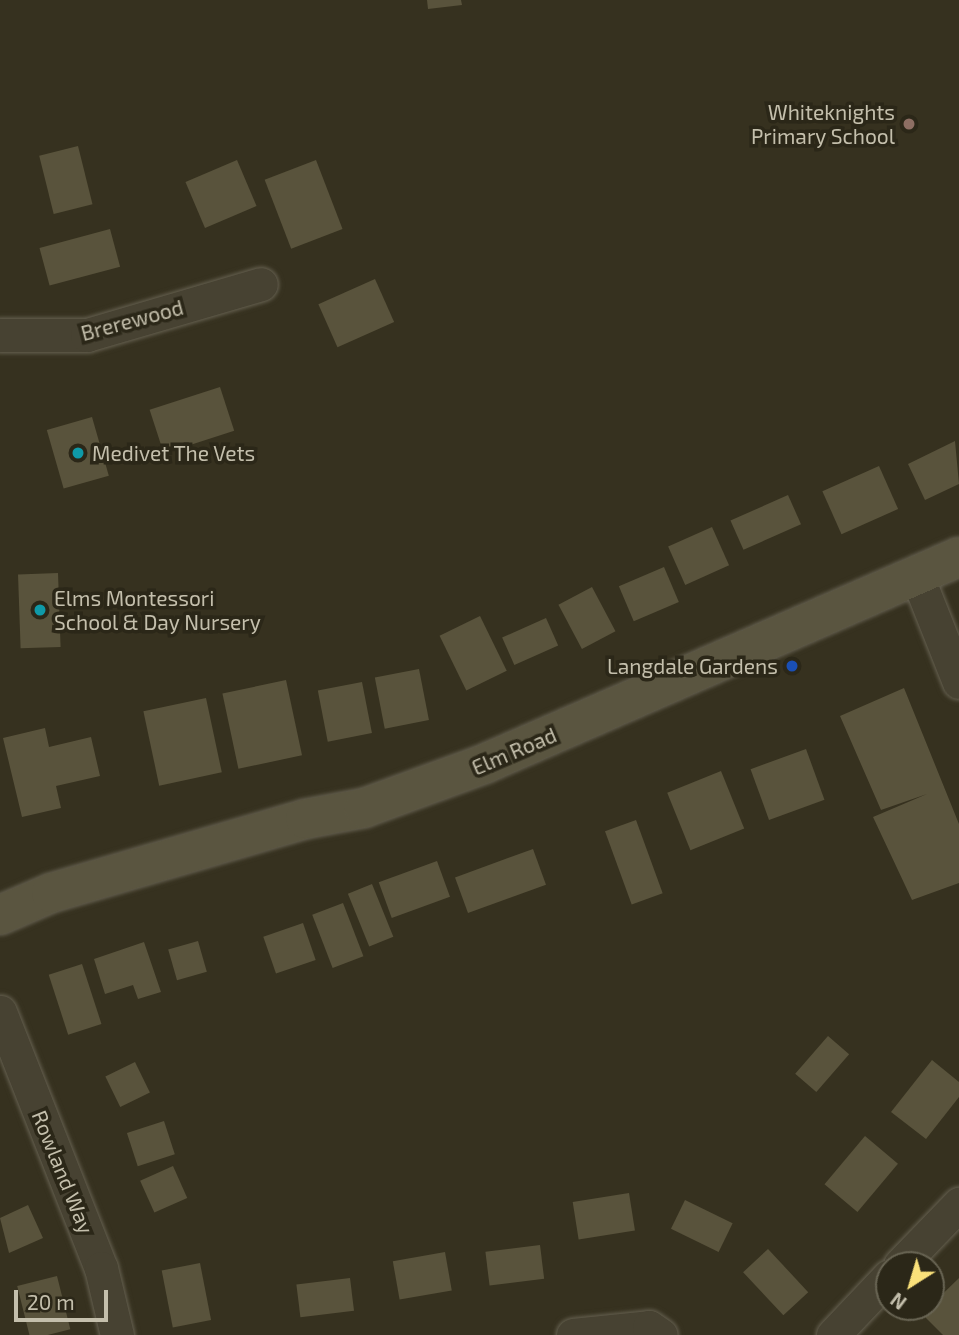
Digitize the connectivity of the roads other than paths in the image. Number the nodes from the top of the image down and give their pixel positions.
1 (261, 284) dead end
2 (0, 335) edge
3 (959, 557) edge
4 (917, 576) junction
5 (959, 682) edge
6 (0, 886) edge
7 (51, 893) junction
8 (0, 915) edge
9 (0, 1012) edge
10 (959, 1204) edge
11 (914, 1251) edge
12 (875, 1290) edge
13 (117, 1335) edge
14 (573, 1335) edge
15 (662, 1335) edge
16 (832, 1335) edge

1 - 2 street, Brerewood
3 - 4 main road, Elm Road
4 - 5 street
4 - 7 main road, Elm Road
6 - 7 main road, Elm Road
7 - 8 main road, Elm Road
9 - 13 street, Rowland Way
10 - 11 street
12 - 16 street
14 - 15 street

